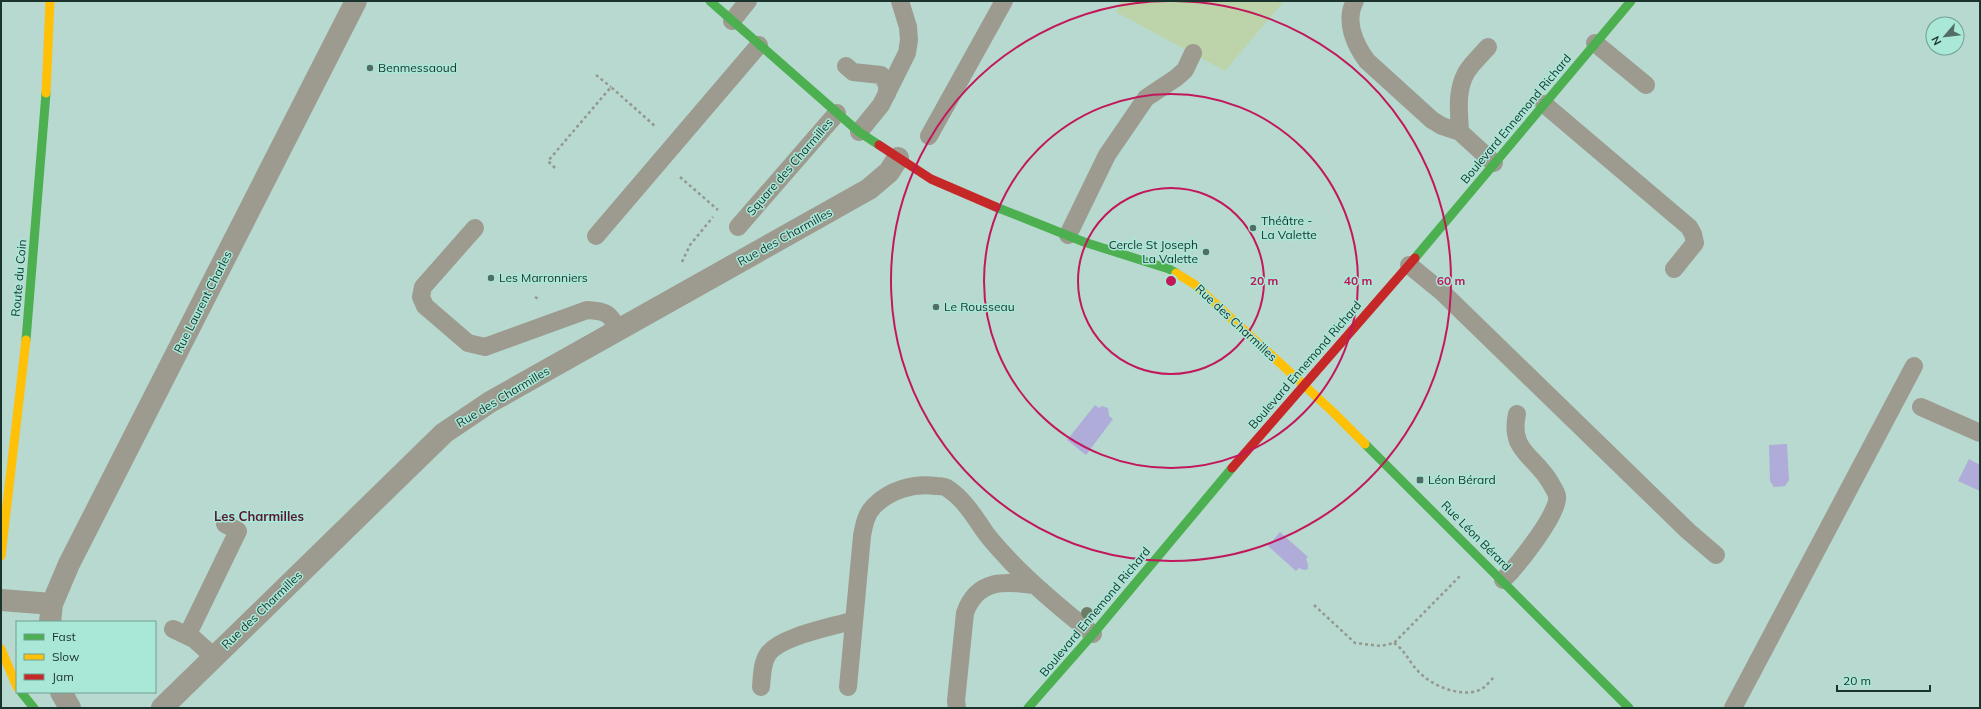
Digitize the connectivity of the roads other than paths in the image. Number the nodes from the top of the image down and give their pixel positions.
1 (50, 1) edge
2 (356, 1) edge
3 (710, 1) edge
4 (748, 1) edge
5 (900, 1) edge
6 (1004, 1) edge
7 (1355, 1) edge
8 (1631, 1) edge
9 (732, 20) junction
10 (1595, 44) junction
11 (759, 45) junction
12 (1488, 47) dead end
13 (1193, 53) dead end
14 (846, 66) dead end
15 (1646, 85) dead end
16 (887, 94) junction
17 (1544, 104) junction
18 (837, 113) junction
19 (859, 132) junction
20 (1460, 132) junction
21 (928, 136) dead end
22 (898, 158) junction
23 (1494, 163) junction
24 (738, 227) dead end
25 (475, 228) dead end
26 (1068, 235) junction
27 (596, 236) dead end
28 (1408, 265) junction
29 (1674, 269) dead end
30 (619, 330) junction
31 (1914, 366) dead end
32 (1304, 384) junction
33 (1921, 407) dead end
34 (1517, 414) dead end
35 (1980, 433) edge
36 (4, 511) edge
37 (225, 524) dead end
38 (1716, 555) dead end
39 (1, 556) edge
40 (1503, 580) junction
41 (1034, 585) junction
42 (1, 600) edge
43 (51, 613) edge
44 (854, 620) junction
45 (1093, 634) junction
46 (1, 649) edge
47 (214, 657) junction
48 (16, 685) edge
49 (761, 687) dead end
50 (848, 687) dead end
51 (22, 693) edge
52 (62, 693) edge
53 (34, 708) edge
54 (70, 708) edge
55 (162, 708) edge
56 (957, 708) edge
57 (1028, 708) edge
58 (1629, 708) edge
59 (1733, 708) edge

1 - 36 street, Route du Coin
2 - 43 street, Rue Laurent Charles
3 - 9 street, Square des Charmilles
4 - 9 lane
5 - 16 lane
6 - 21 lane
7 - 20 lane
8 - 10 street, Boulevard Ennemond Richard
9 - 11 street, Square des Charmilles
10 - 15 lane
10 - 17 street, Boulevard Ennemond Richard
11 - 18 street, Square des Charmilles
11 - 27 lane
12 - 20 lane
13 - 26 lane
14 - 16 lane
16 - 19 lane
17 - 23 street, Boulevard Ennemond Richard
17 - 29 lane
18 - 19 street, Rue des Charmilles
18 - 24 lane, Square des Charmilles
19 - 22 street, Rue des Charmilles
20 - 23 lane
22 - 26 street, Rue des Charmilles
22 - 30 street, Rue des Charmilles
23 - 28 street, Boulevard Ennemond Richard
25 - 30 lane
26 - 32 street, Rue des Charmilles
28 - 32 street, Boulevard Ennemond Richard
28 - 38 lane
30 - 47 street, Rue des Charmilles
31 - 59 lane
32 - 40 street, Rue Léon Bérard
32 - 45 street, Boulevard Ennemond Richard
33 - 35 lane
34 - 40 lane
36 - 39 street, Route du Coin
37 - 47 lane
40 - 58 street, Rue Léon Bérard
41 - 44 lane
41 - 45 lane
41 - 56 lane
42 - 43 street, Rue Laurent Charles
44 - 49 lane
44 - 50 lane
45 - 57 street, Boulevard Ennemond Richard
46 - 48 street
47 - 55 street, Rue des Charmilles
51 - 53 street
52 - 54 street

